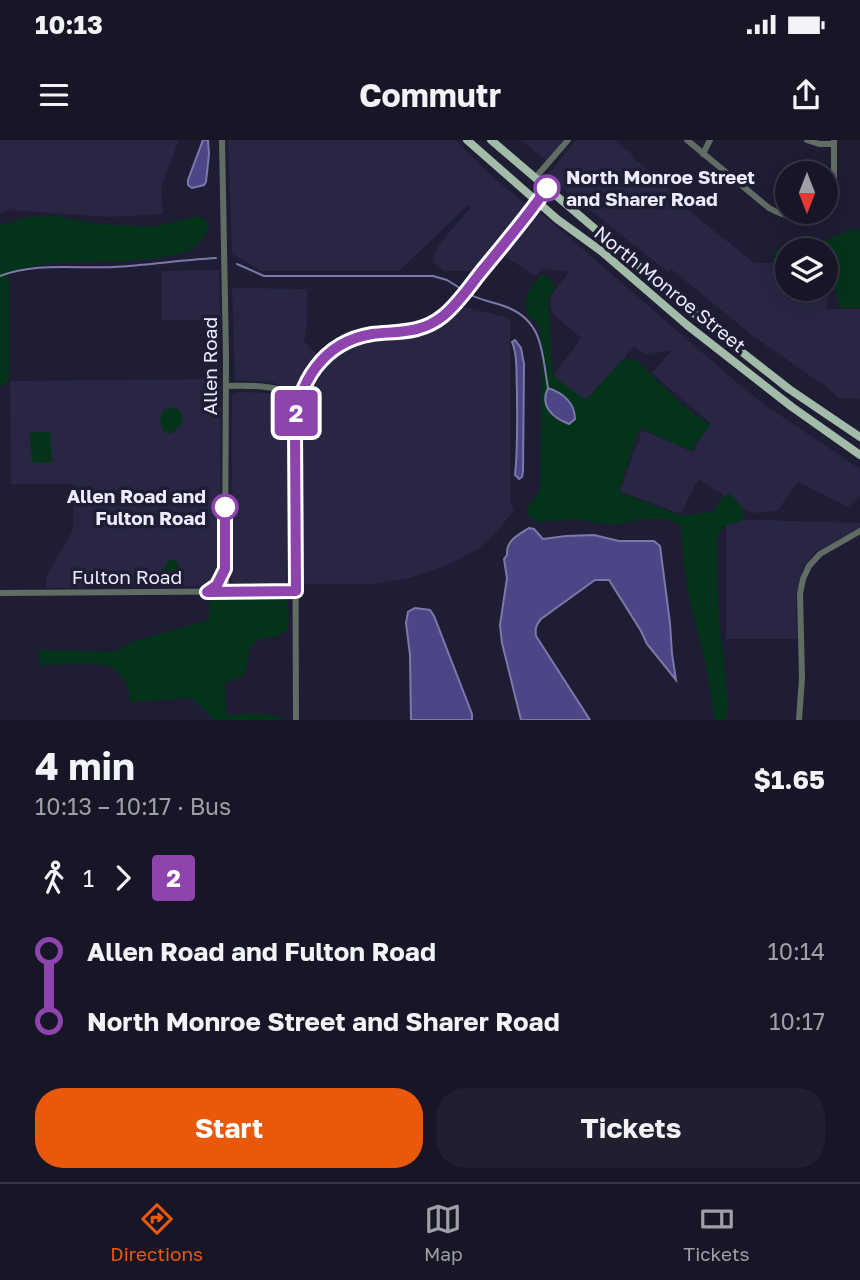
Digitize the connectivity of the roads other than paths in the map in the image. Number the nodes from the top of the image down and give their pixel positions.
1 (222, 140) edge
2 (491, 140) edge
3 (568, 140) edge
4 (687, 140) edge
5 (710, 140) edge
6 (807, 140) edge
7 (470, 141) edge
8 (834, 142) edge
9 (703, 154) junction
10 (536, 178) junction
11 (547, 188) junction
12 (537, 202) junction
13 (622, 251) junction
14 (612, 262) junction
15 (634, 262) junction
16 (623, 271) junction
17 (700, 318) junction
18 (687, 324) junction
19 (695, 331) junction
20 (226, 386) junction
21 (789, 389) junction
22 (300, 395) junction
23 (780, 397) junction
24 (842, 425) junction
25 (860, 429) edge
26 (860, 437) edge
27 (860, 455) edge
28 (860, 531) edge
29 (225, 569) junction
30 (296, 591) junction
31 (207, 592) junction
32 (227, 592) junction
33 (0, 593) edge
34 (296, 720) edge
35 (799, 720) edge

1 - 20 street, Allen Road
2 - 10 main road, North Monroe Street
3 - 10 street
4 - 9 street
5 - 9 street
6 - 8 street
7 - 12 main road, North Monroe Street
8 - 9 street
10 - 11 main road, North Monroe Street
11 - 12 street
11 - 13 main road, North Monroe Street
12 - 14 main road, North Monroe Street
12 - 22 street
13 - 14 main road
13 - 15 main road, North Monroe Street
14 - 16 main road, North Monroe Street
15 - 16 main road
15 - 17 main road, North Monroe Street
16 - 18 main road, North Monroe Street
17 - 18 main road
17 - 19 main road
17 - 21 main road, North Monroe Street
18 - 19 main road, North Monroe Street
19 - 23 main road, North Monroe Street
20 - 22 street
20 - 29 street, Allen Road
21 - 23 main road
21 - 24 main road, North Monroe Street
22 - 30 street
23 - 27 main road, North Monroe Street
24 - 25 street
24 - 26 main road, North Monroe Street
28 - 35 street
29 - 31 street
29 - 32 street, Allen Road
30 - 32 street, Fulton Road
30 - 34 street
31 - 32 street, Fulton Road
31 - 33 street, Fulton Road

